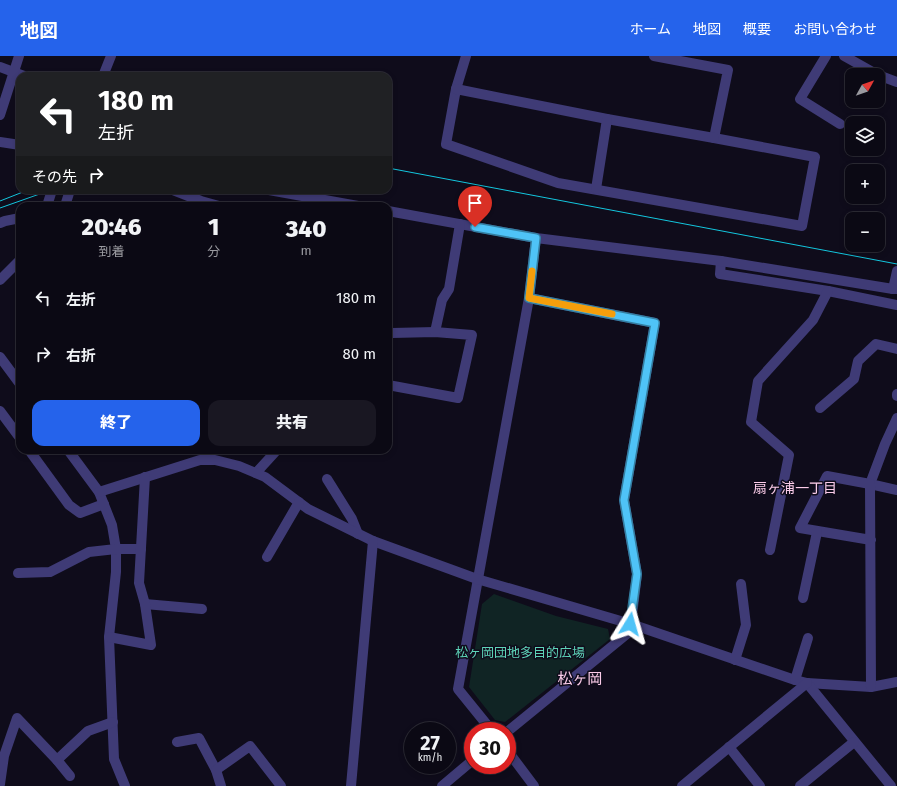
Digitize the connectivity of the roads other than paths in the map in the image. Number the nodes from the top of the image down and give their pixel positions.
1 (20, 56) edge
2 (110, 56) edge
3 (466, 56) edge
4 (654, 56) edge
5 (826, 56) edge
6 (844, 56) edge
7 (0, 67) edge
8 (865, 68) edge
9 (104, 72) edge
10 (14, 73) junction
11 (885, 78) edge
12 (897, 82) edge
13 (456, 89) junction
14 (0, 115) edge
15 (607, 118) junction
16 (840, 124) dead end
17 (714, 138) junction
18 (0, 142) edge
19 (16, 144) edge
20 (596, 189) junction
21 (183, 194) edge
22 (291, 194) edge
23 (205, 202) edge
24 (336, 202) edge
25 (392, 212) edge
26 (16, 219) edge
27 (0, 223) edge
28 (460, 224) junction
29 (536, 238) junction
30 (16, 261) edge
31 (721, 261) junction
32 (16, 264) edge
33 (12, 267) junction
34 (897, 271) edge
35 (0, 280) edge
36 (895, 289) edge
37 (828, 291) junction
38 (529, 298) junction
39 (897, 305) edge
40 (392, 332) edge
41 (435, 332) junction
42 (897, 349) edge
43 (0, 357) edge
44 (16, 379) edge
45 (392, 386) edge
46 (820, 408) dead end
47 (0, 411) edge
48 (897, 418) edge
49 (16, 433) edge
50 (32, 454) edge
51 (71, 454) edge
52 (273, 454) edge
53 (256, 473) junction
54 (145, 477) junction
55 (327, 479) dead end
56 (870, 484) junction
57 (897, 490) edge
58 (99, 492) junction
59 (299, 502) junction
60 (104, 504) junction
61 (817, 532) junction
62 (358, 534) junction
63 (871, 540) junction
64 (373, 541) junction
65 (141, 548) junction
66 (116, 549) junction
67 (770, 550) dead end
68 (267, 557) dead end
69 (18, 574) dead end
70 (477, 579) junction
71 (741, 584) dead end
72 (803, 598) dead end
73 (145, 604) junction
74 (202, 609) dead end
75 (630, 624) junction
76 (109, 637) junction
77 (808, 638) dead end
78 (735, 660) junction
79 (795, 680) junction
80 (897, 682) edge
81 (807, 683) junction
82 (871, 687) junction
83 (113, 722) junction
84 (485, 722) edge
85 (516, 725) edge
86 (177, 742) dead end
87 (854, 742) junction
88 (729, 748) junction
89 (57, 760) junction
90 (516, 762) edge
91 (464, 768) edge
92 (216, 770) junction
93 (70, 776) dead end
94 (0, 784) edge
95 (125, 786) edge
96 (221, 786) edge
97 (281, 786) edge
98 (351, 786) edge
99 (442, 786) edge
100 (534, 786) edge
101 (682, 786) edge
102 (760, 786) edge
103 (800, 786) edge
104 (891, 786) edge

1 - 10 street
2 - 9 street
3 - 13 street
4 - 17 street
5 - 16 street
6 - 8 street
7 - 10 street
10 - 14 street
11 - 12 street
13 - 15 street
13 - 20 street
15 - 17 street
15 - 20 street
17 - 20 street
18 - 19 street
21 - 23 street
22 - 24 street
25 - 28 street
26 - 27 street
28 - 29 street
28 - 41 street
29 - 31 street
29 - 38 street
30 - 33 street
31 - 36 street
31 - 37 street
32 - 33 street
33 - 35 street
34 - 36 street
37 - 39 street
37 - 67 street
38 - 70 street
38 - 75 street
40 - 41 street
41 - 45 street
42 - 46 street
43 - 44 street
47 - 49 street
48 - 56 street
50 - 60 street
51 - 58 street
52 - 53 street
53 - 54 street
53 - 59 street
54 - 58 street
54 - 65 street
55 - 62 street
56 - 57 street
56 - 61 street
56 - 63 street
58 - 60 street
59 - 62 street
59 - 68 street
60 - 66 street
61 - 63 street
61 - 72 street
62 - 64 street
63 - 82 street
64 - 70 street
64 - 98 street
65 - 66 street
65 - 73 street
66 - 69 street
66 - 76 street
70 - 75 street
70 - 84 street
71 - 78 street
73 - 74 street
73 - 76 street
75 - 78 street
75 - 85 street
76 - 83 street
77 - 79 street
78 - 79 street
79 - 81 street
80 - 82 street
81 - 82 street
81 - 87 street
81 - 88 street
83 - 89 street
83 - 95 street
86 - 92 street
87 - 103 street
87 - 104 street
88 - 101 street
88 - 102 street
89 - 93 street
89 - 94 street
90 - 100 street
91 - 99 street
92 - 96 street
92 - 97 street

